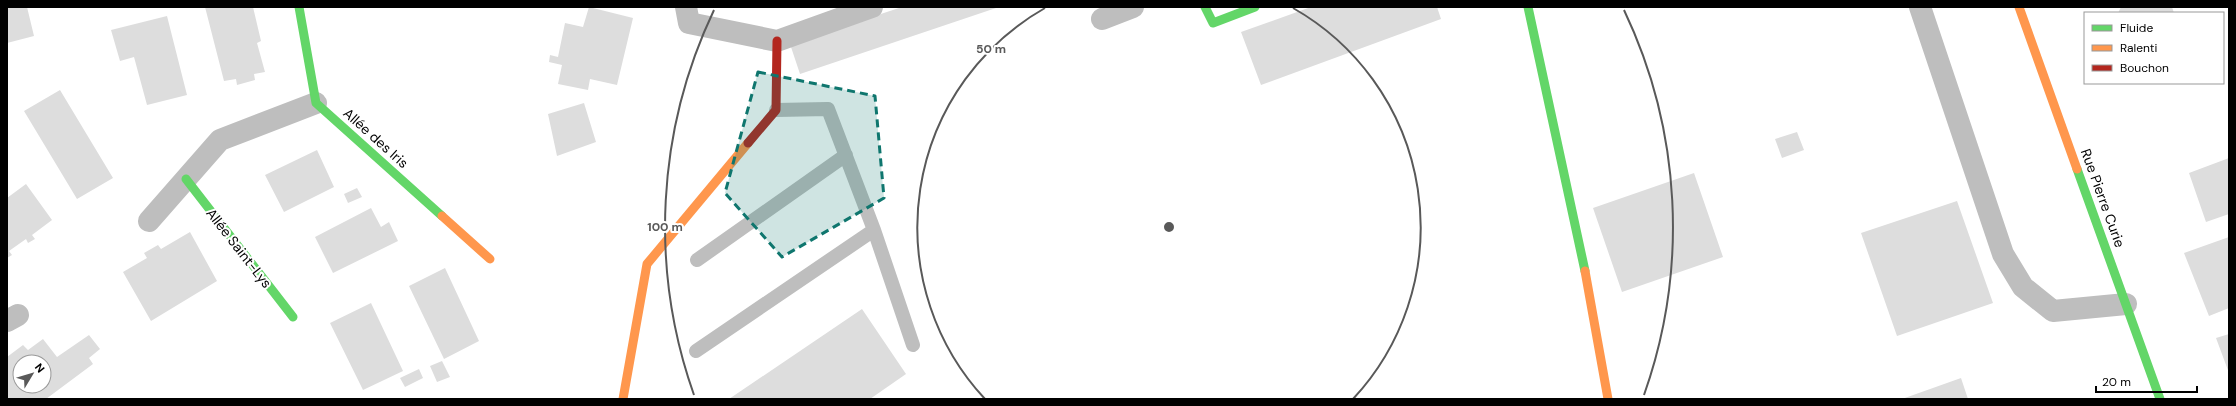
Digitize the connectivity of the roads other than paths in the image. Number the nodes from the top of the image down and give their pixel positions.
1 (299, 7) edge
2 (686, 7) edge
3 (872, 7) edge
4 (1133, 7) edge
5 (1205, 7) edge
6 (1255, 7) edge
7 (1528, 7) edge
8 (1920, 7) edge
9 (2019, 7) edge
10 (1102, 19) dead end
11 (777, 42) junction
12 (316, 103) junction
13 (776, 110) junction
14 (846, 155) junction
15 (186, 179) junction
16 (149, 221) dead end
17 (874, 230) junction
18 (490, 259) dead end
19 (698, 260) dead end
20 (2126, 304) junction
21 (293, 318) dead end
22 (913, 345) dead end
23 (696, 351) dead end
24 (623, 399) edge
25 (1608, 399) edge
26 (2160, 399) edge

1 - 12 street
2 - 11 street
3 - 11 street
4 - 10 street
5 - 6 street
7 - 25 street
8 - 20 street
9 - 20 street, Rue Pierre Curie
11 - 13 street
12 - 15 street
12 - 18 street, Allée des Iris
13 - 14 lane
13 - 24 street
14 - 17 lane
14 - 19 lane
15 - 16 street
15 - 21 street, Allée Saint-Lys
17 - 22 lane
17 - 23 lane
20 - 26 street, Rue Pierre Curie

